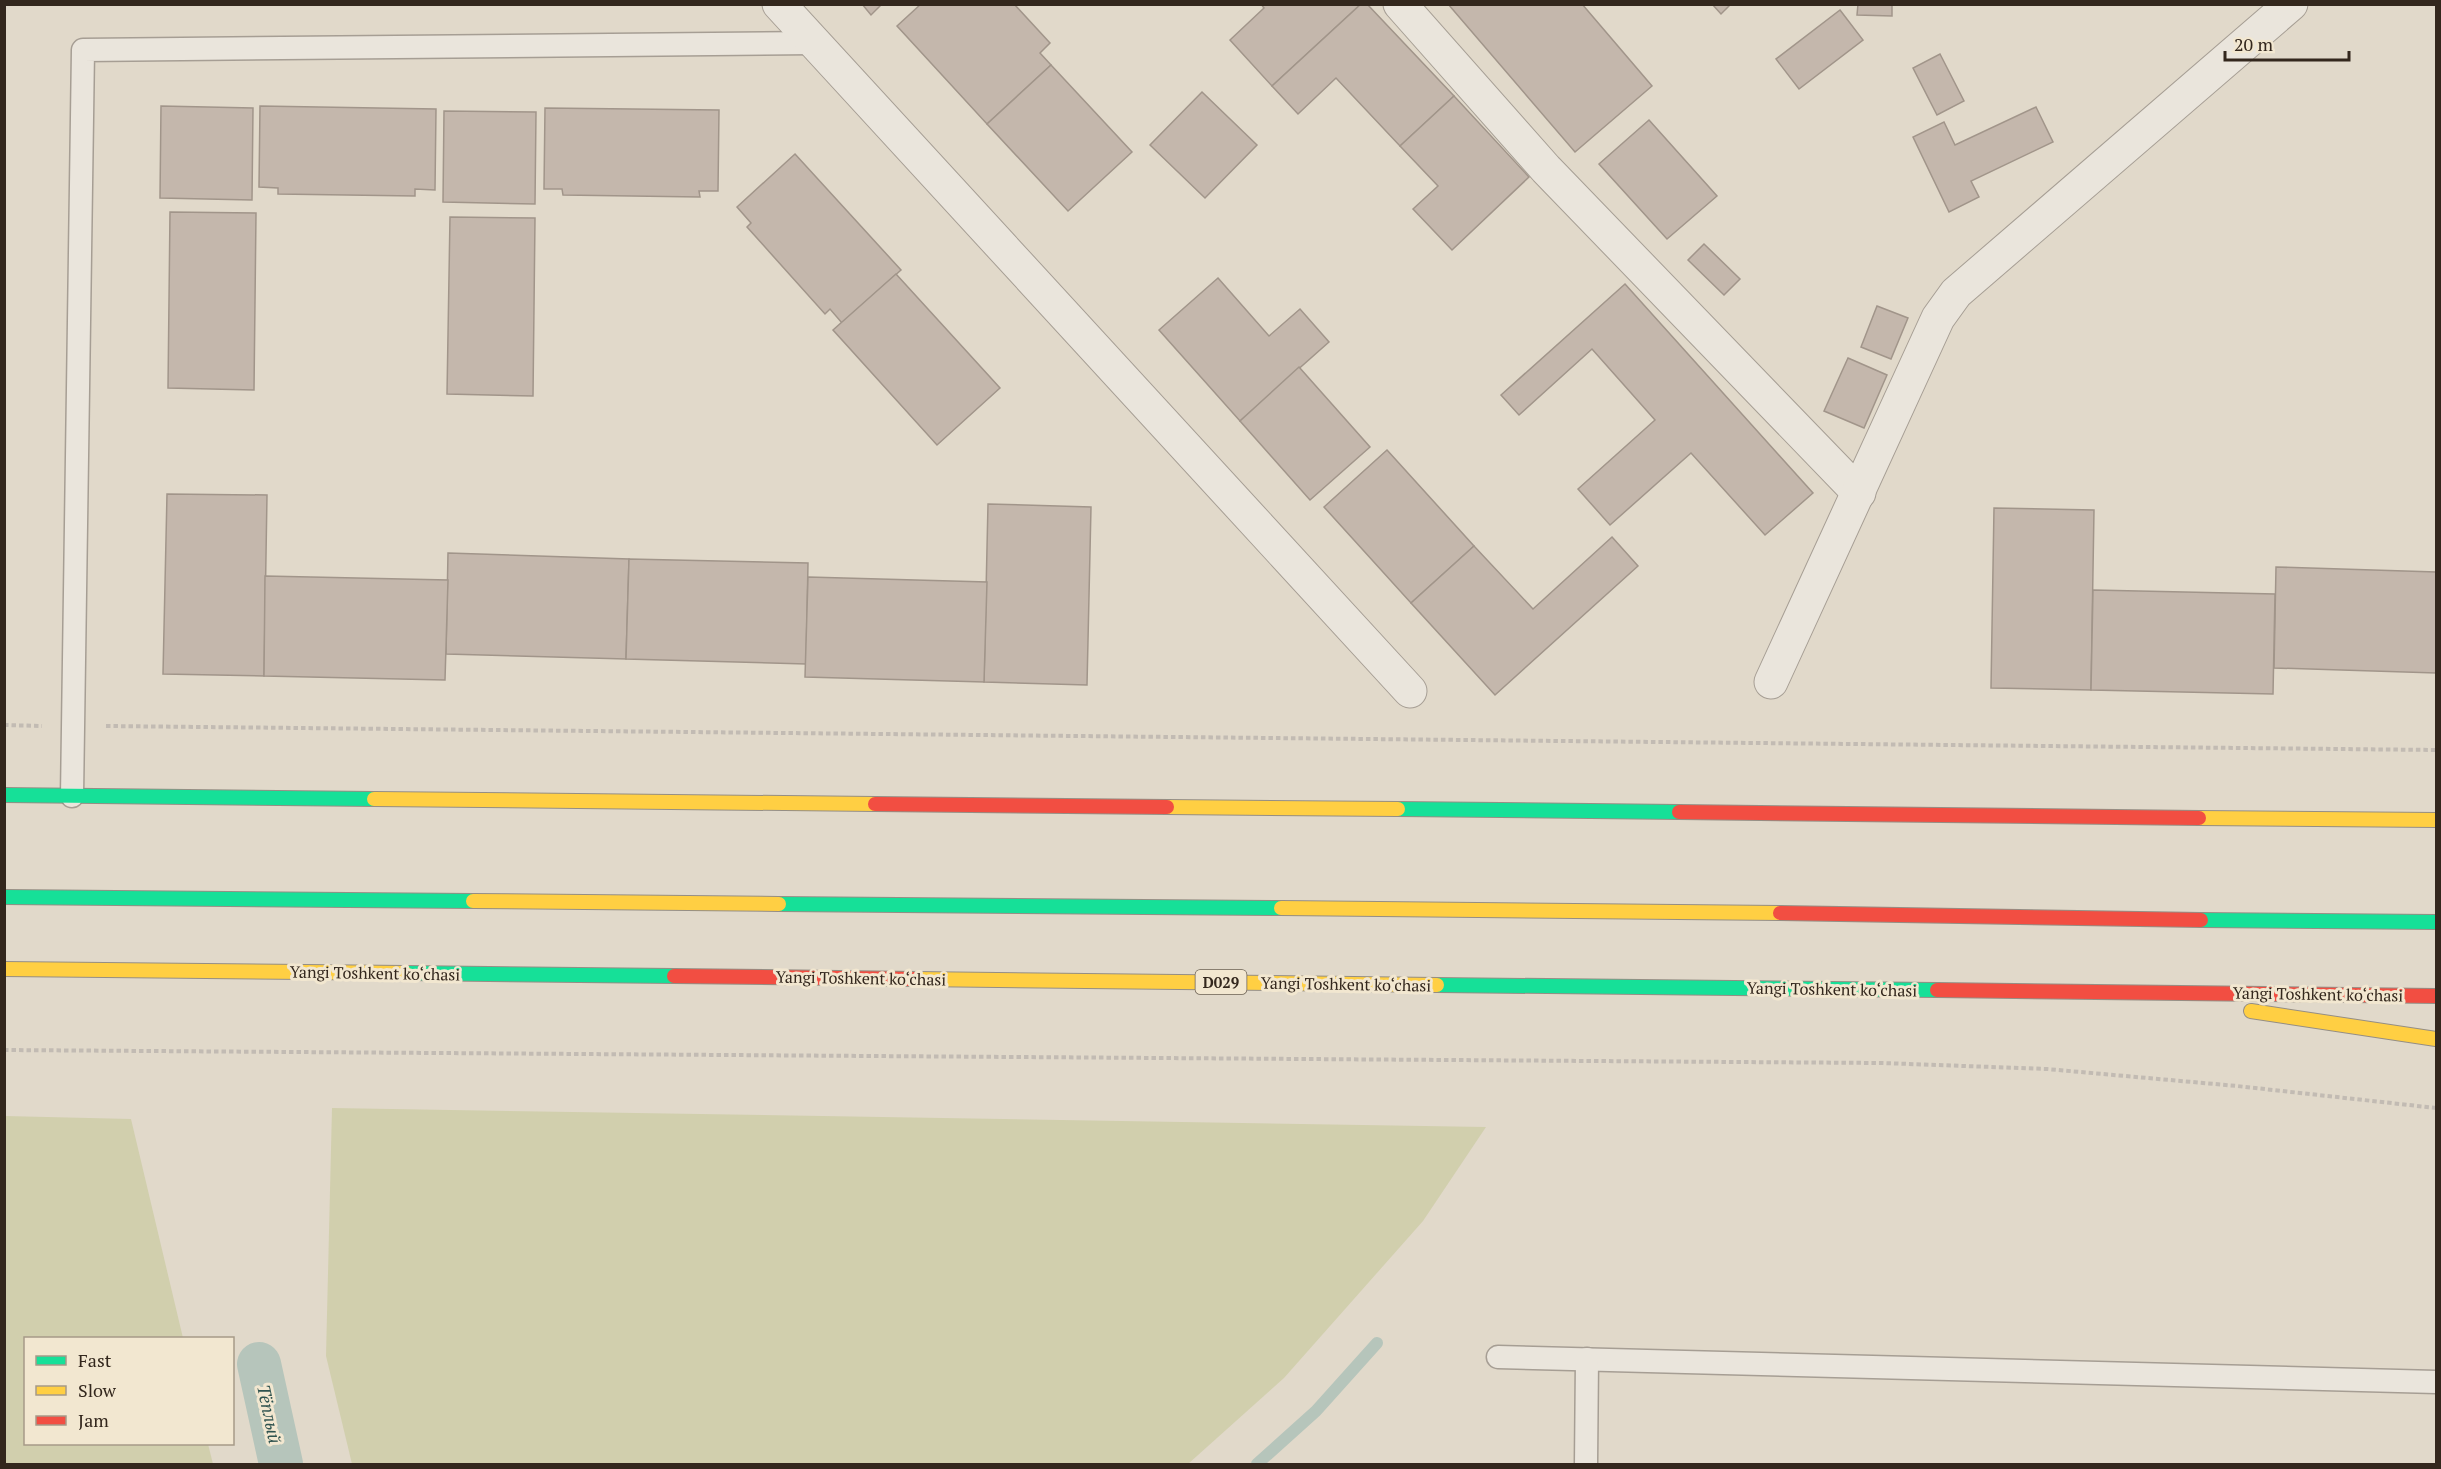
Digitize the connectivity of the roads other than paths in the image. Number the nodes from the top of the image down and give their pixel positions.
1 (779, 4) edge
2 (1400, 4) edge
3 (2291, 4) edge
4 (814, 43) junction
5 (1859, 493) junction
6 (1771, 682) dead end
7 (1410, 692) dead end
8 (4, 795) edge
9 (72, 796) junction
10 (2436, 820) edge
11 (4, 897) edge
12 (2436, 922) edge
13 (4, 969) edge
14 (2133, 992) junction
15 (2436, 996) edge
16 (2436, 1039) edge
17 (1498, 1357) dead end
18 (1587, 1359) junction
19 (2436, 1382) edge
20 (1586, 1464) edge

1 - 4 street
2 - 5 street
3 - 5 street
4 - 7 street
4 - 9 lane
5 - 6 street
8 - 9 main road
9 - 10 main road
11 - 12 main road
13 - 14 main road, Yangi Toshkent ko‘chasi / D029
14 - 15 main road, Yangi Toshkent ko‘chasi / D029
14 - 16 main road
17 - 18 lane
18 - 19 lane
18 - 20 lane

